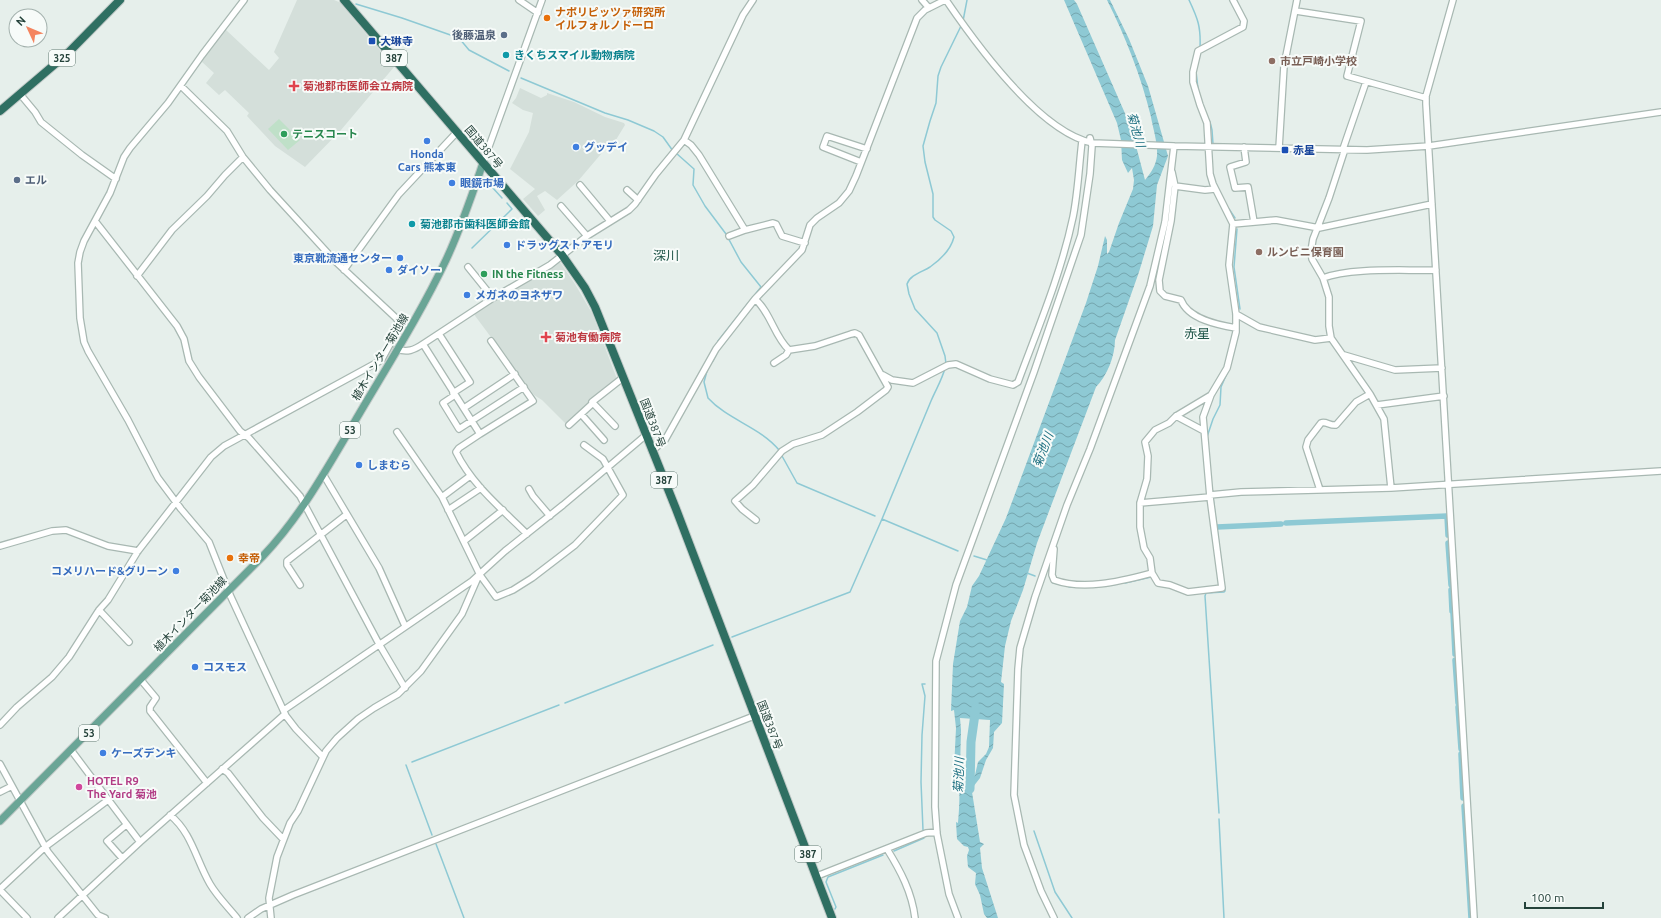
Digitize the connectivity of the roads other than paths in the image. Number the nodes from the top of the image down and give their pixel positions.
1 (120, 0) edge
2 (244, 0) edge
3 (344, 0) edge
4 (519, 0) edge
5 (542, 0) edge
6 (753, 0) edge
7 (922, 0) edge
8 (945, 0) edge
9 (1233, 0) edge
10 (1297, 0) edge
11 (1453, 0) edge
12 (929, 8) junction
13 (1296, 11) junction
14 (538, 13) junction
15 (1366, 82) junction
16 (182, 86) junction
17 (20, 94) junction
18 (1426, 98) junction
19 (0, 111) edge
20 (1661, 112) edge
21 (457, 132) junction
22 (684, 140) junction
23 (1082, 141) junction
24 (1091, 141) junction
25 (1174, 146) junction
26 (1429, 146) junction
27 (1209, 147) junction
28 (1244, 148) junction
29 (1279, 148) junction
30 (867, 149) junction
31 (1344, 150) junction
32 (243, 157) junction
33 (861, 162) junction
34 (483, 163) junction
35 (1171, 168) junction
36 (116, 179) junction
37 (580, 184) dead end
38 (1175, 186) junction
39 (1215, 189) junction
40 (627, 190) dead end
41 (638, 200) junction
42 (1432, 204) junction
43 (561, 206) dead end
44 (95, 221) junction
45 (610, 221) junction
46 (1254, 222) junction
47 (1233, 224) junction
48 (1318, 228) junction
49 (745, 230) junction
50 (587, 236) junction
51 (729, 236) dead end
52 (805, 243) junction
53 (562, 255) junction
54 (468, 267) dead end
55 (344, 270) junction
56 (1436, 270) junction
57 (137, 276) junction
58 (1322, 278) junction
59 (493, 298) junction
60 (755, 299) junction
61 (1236, 314) junction
62 (1236, 328) junction
63 (439, 334) junction
64 (1331, 338) junction
65 (491, 341) dead end
66 (423, 344) junction
67 (397, 349) junction
68 (790, 350) junction
69 (1344, 355) junction
70 (382, 359) junction
71 (392, 359) junction
72 (774, 363) dead end
73 (1442, 368) junction
74 (515, 374) junction
75 (882, 375) junction
76 (624, 378) junction
77 (524, 387) junction
78 (454, 394) junction
79 (1370, 394) junction
80 (1211, 395) junction
81 (1444, 396) junction
82 (593, 403) junction
83 (1377, 405) junction
84 (464, 408) junction
85 (580, 414) junction
86 (1176, 416) junction
87 (472, 421) junction
88 (569, 425) dead end
89 (615, 426) dead end
90 (1204, 431) junction
91 (397, 432) dead end
92 (480, 434) junction
93 (244, 435) junction
94 (646, 435) junction
95 (604, 440) dead end
96 (584, 445) dead end
97 (652, 451) junction
98 (606, 468) junction
99 (1661, 471) edge
100 (323, 474) junction
101 (470, 476) junction
102 (1449, 483) junction
103 (481, 488) junction
104 (1391, 488) junction
105 (529, 489) dead end
106 (1320, 490) junction
107 (1210, 496) junction
108 (442, 497) junction
109 (176, 502) junction
110 (1140, 503) junction
111 (305, 504) junction
112 (448, 510) junction
113 (503, 510) junction
114 (346, 515) junction
115 (550, 516) junction
116 (756, 520) dead end
117 (527, 534) junction
118 (322, 535) junction
119 (464, 541) junction
120 (1054, 541) junction
121 (0, 546) edge
122 (138, 551) junction
123 (1152, 573) junction
124 (480, 575) junction
125 (300, 585) dead end
126 (229, 591) junction
127 (99, 610) junction
128 (405, 626) junction
129 (129, 642) dead end
130 (379, 644) junction
131 (141, 680) junction
132 (405, 688) junction
133 (284, 712) junction
134 (754, 716) junction
135 (0, 725) edge
136 (72, 750) junction
137 (323, 757) junction
138 (0, 764) edge
139 (222, 769) junction
140 (207, 782) junction
141 (12, 786) junction
142 (0, 792) edge
143 (108, 800) junction
144 (20, 802) junction
145 (170, 815) junction
146 (0, 821) edge
147 (126, 825) junction
148 (937, 832) junction
149 (283, 839) junction
150 (140, 842) junction
151 (45, 847) junction
152 (887, 848) junction
153 (122, 858) junction
154 (817, 876) junction
155 (0, 890) edge
156 (82, 895) junction
157 (269, 905) junction
158 (27, 918) edge
159 (58, 918) edge
160 (105, 918) edge
161 (237, 918) edge
162 (248, 918) edge
163 (271, 918) edge
164 (832, 918) edge
165 (915, 918) edge
166 (958, 918) edge
167 (1054, 918) edge
168 (1474, 918) edge

1 - 17 highway, 325
2 - 16 street
3 - 21 highway, 国道387号 / 387
4 - 14 street
5 - 14 street
6 - 22 street
7 - 12 street
8 - 12 street
8 - 23 street
9 - 27 street
10 - 13 street
11 - 18 street
12 - 30 street
13 - 15 street
13 - 29 street
14 - 34 street
15 - 18 street
15 - 31 street
16 - 32 street
16 - 36 street
17 - 19 highway, 325
17 - 36 street
18 - 26 street
20 - 26 street
21 - 34 highway, 国道387号 / 387
21 - 55 street
22 - 41 street
22 - 49 street
23 - 24 street
23 - 75 street
24 - 25 street
24 - 148 street
25 - 27 street
25 - 35 street
26 - 31 street
26 - 42 street
27 - 28 street
27 - 39 street
28 - 29 street
28 - 46 street
29 - 31 street
30 - 33 street
30 - 33 street
31 - 48 street
32 - 55 street
32 - 57 street
33 - 52 street
34 - 53 highway, 国道387号 / 387
34 - 67 main road, 植木インター菊池線 / 53
35 - 38 street
35 - 120 street
36 - 44 street
37 - 45 street
38 - 39 street
38 - 62 street
39 - 47 street
40 - 41 street
41 - 45 street
42 - 48 street
42 - 56 street
43 - 50 street
44 - 57 street
44 - 109 street
45 - 50 street
46 - 47 street
46 - 48 street
47 - 61 street
48 - 58 street
49 - 51 street
49 - 52 street
50 - 53 street
52 - 60 street
53 - 59 street
53 - 76 highway, 国道387号 / 387
54 - 59 street
55 - 70 street
56 - 58 street
56 - 73 street
57 - 93 street
58 - 64 street
59 - 63 street
60 - 68 street
60 - 97 street
61 - 62 street
61 - 64 street
62 - 80 street
63 - 66 street
63 - 78 street
64 - 69 street
65 - 74 street
66 - 67 street
66 - 78 street
67 - 71 main road, 植木インター菊池線 / 53
68 - 72 street
68 - 75 street
69 - 73 street
69 - 79 street
70 - 71 street
70 - 93 street
71 - 100 main road, 植木インター菊池線 / 53
73 - 81 street
74 - 77 street
74 - 84 street
75 - 116 street
76 - 82 street
76 - 94 highway, 国道387号 / 387
77 - 87 street
77 - 92 street
78 - 84 street
78 - 87 street
79 - 83 street
79 - 106 street
80 - 86 street
80 - 90 street
81 - 83 street
81 - 102 street
82 - 85 street
82 - 89 street
83 - 104 street
84 - 87 street
85 - 88 street
85 - 95 street
86 - 90 street
86 - 110 street
87 - 92 street
90 - 107 street
91 - 108 street
92 - 101 street
93 - 109 street
93 - 111 street
94 - 97 highway, 国道387号 / 387
94 - 98 street
96 - 98 street
97 - 134 highway, 国道387号 / 387
98 - 115 street
98 - 124 street
99 - 102 street
100 - 111 main road, 植木インター菊池線 / 53
100 - 114 street
101 - 103 street
101 - 108 street
102 - 104 street
102 - 168 street
103 - 112 street
103 - 113 street
104 - 106 street
105 - 115 street
106 - 107 street
107 - 110 street
107 - 123 street
108 - 112 street
109 - 122 street
109 - 126 street
110 - 123 street
111 - 118 street
111 - 126 main road, 植木インター菊池線 / 53
112 - 119 street
113 - 117 street
113 - 119 street
114 - 118 street
114 - 128 street
115 - 117 street
117 - 124 street
118 - 125 street
118 - 130 street
119 - 124 street
120 - 123 street
120 - 167 street
121 - 122 street
122 - 127 street
124 - 128 street
124 - 132 street
126 - 131 main road, 植木インター菊池線 / 53
126 - 133 street
127 - 129 street
127 - 135 street
128 - 130 street
130 - 132 street
130 - 133 street
131 - 136 main road, 植木インター菊池線 / 53
131 - 140 street
132 - 137 street
133 - 137 street
133 - 139 street
134 - 154 highway, 国道387号 / 387
134 - 157 street
136 - 143 street
136 - 144 main road, 植木インター菊池線 / 53
137 - 149 street
138 - 141 street
139 - 140 street
139 - 149 street
140 - 145 street
141 - 142 street
141 - 144 street
143 - 147 street
143 - 151 street
144 - 146 main road, 植木インター菊池線 / 53
144 - 151 street
145 - 150 street
145 - 161 street
147 - 150 street
147 - 153 street
148 - 152 street
148 - 166 street
149 - 157 street
150 - 153 street
151 - 155 street
151 - 156 street
152 - 154 street
152 - 165 street
153 - 156 street
154 - 164 highway, 国道387号 / 387
155 - 158 street
156 - 159 street
156 - 160 street
157 - 162 street
157 - 163 street

